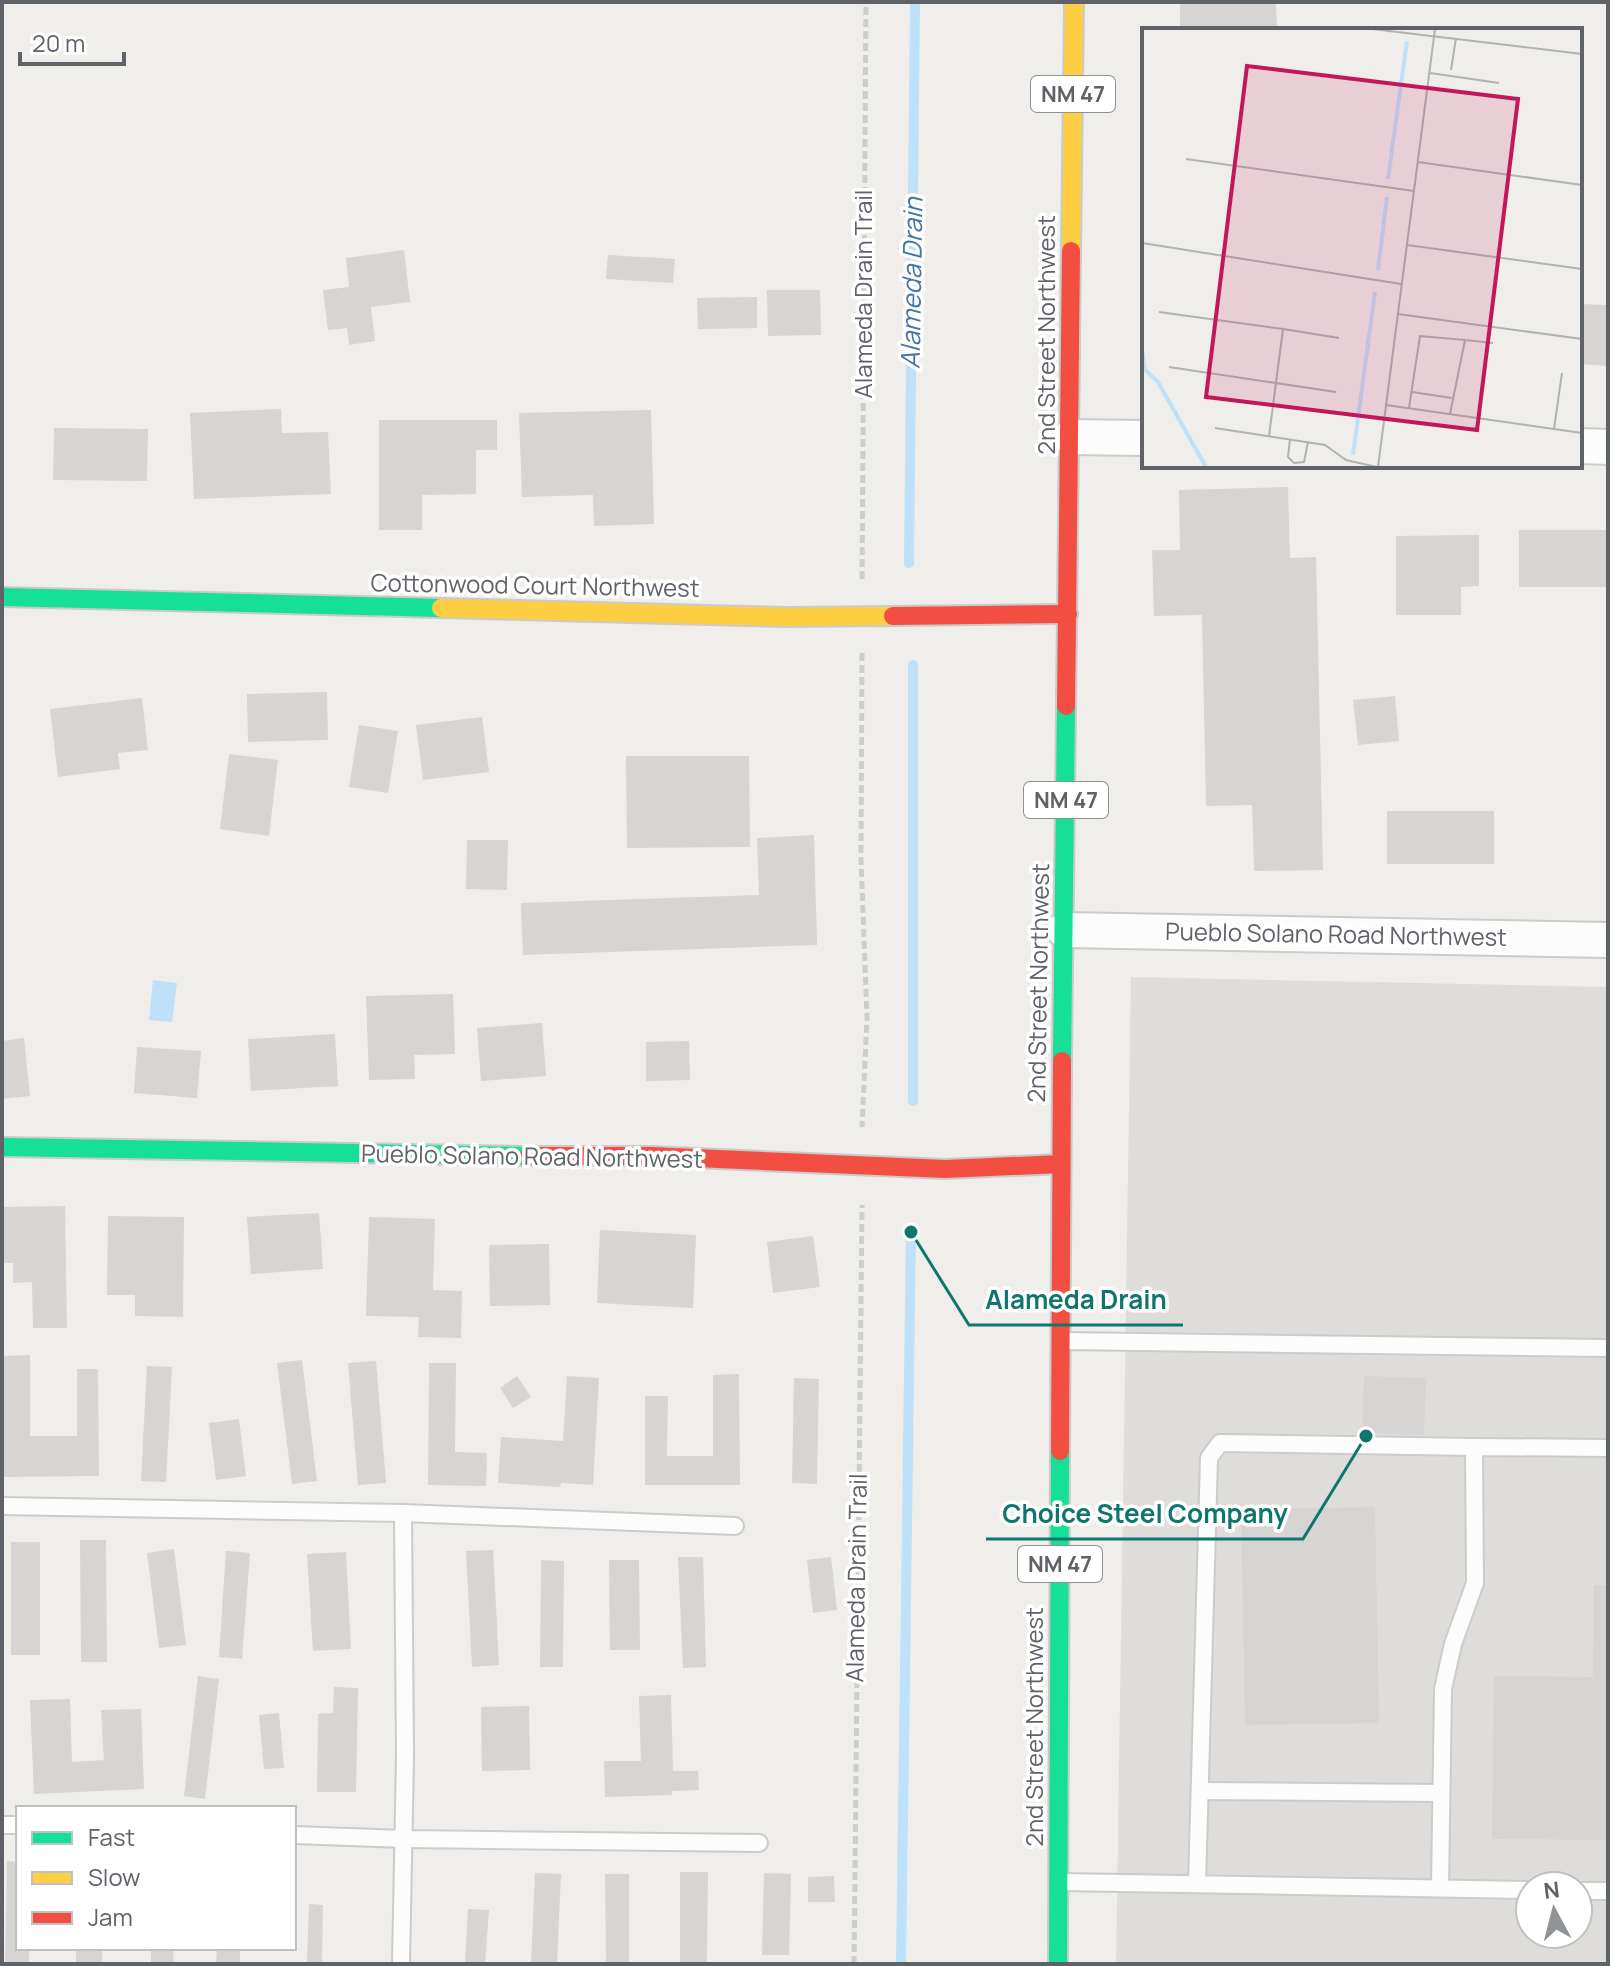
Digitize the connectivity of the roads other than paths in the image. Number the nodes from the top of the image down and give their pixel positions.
1 (1074, 2) edge
2 (1070, 437) junction
3 (1142, 438) edge
4 (1582, 446) edge
5 (1608, 447) edge
6 (2, 597) edge
7 (1068, 614) junction
8 (1064, 930) junction
9 (1608, 940) edge
10 (2, 1147) edge
11 (1061, 1164) junction
12 (1061, 1341) junction
13 (1608, 1348) edge
14 (1474, 1447) junction
15 (1608, 1448) edge
16 (2, 1506) edge
17 (403, 1513) junction
18 (735, 1526) dead end
19 (1200, 1791) junction
20 (1441, 1793) junction
21 (296, 1835) edge
22 (404, 1839) junction
23 (759, 1843) dead end
24 (1059, 1882) junction
25 (1197, 1884) junction
26 (1440, 1888) junction
27 (1514, 1890) edge
28 (401, 1964) edge
29 (1058, 1964) edge

1 - 2 street, 2nd Street Northwest / NM 47
2 - 3 street
2 - 7 street, 2nd Street Northwest / NM 47
4 - 5 street
6 - 7 street, Cottonwood Court Northwest
7 - 8 street, 2nd Street Northwest / NM 47
8 - 9 street, Pueblo Solano Road Northwest
8 - 11 street, 2nd Street Northwest / NM 47
10 - 11 street, Pueblo Solano Road Northwest
11 - 12 street, 2nd Street Northwest / NM 47
12 - 13 lane
12 - 24 street, 2nd Street Northwest / NM 47
14 - 15 lane
14 - 19 lane
14 - 20 lane
16 - 17 lane
17 - 18 lane
17 - 22 lane
19 - 20 lane
19 - 25 lane
20 - 26 lane
21 - 22 lane
22 - 23 lane
22 - 28 lane
24 - 25 lane
24 - 29 street, 2nd Street Northwest / NM 47
25 - 26 lane
26 - 27 lane

